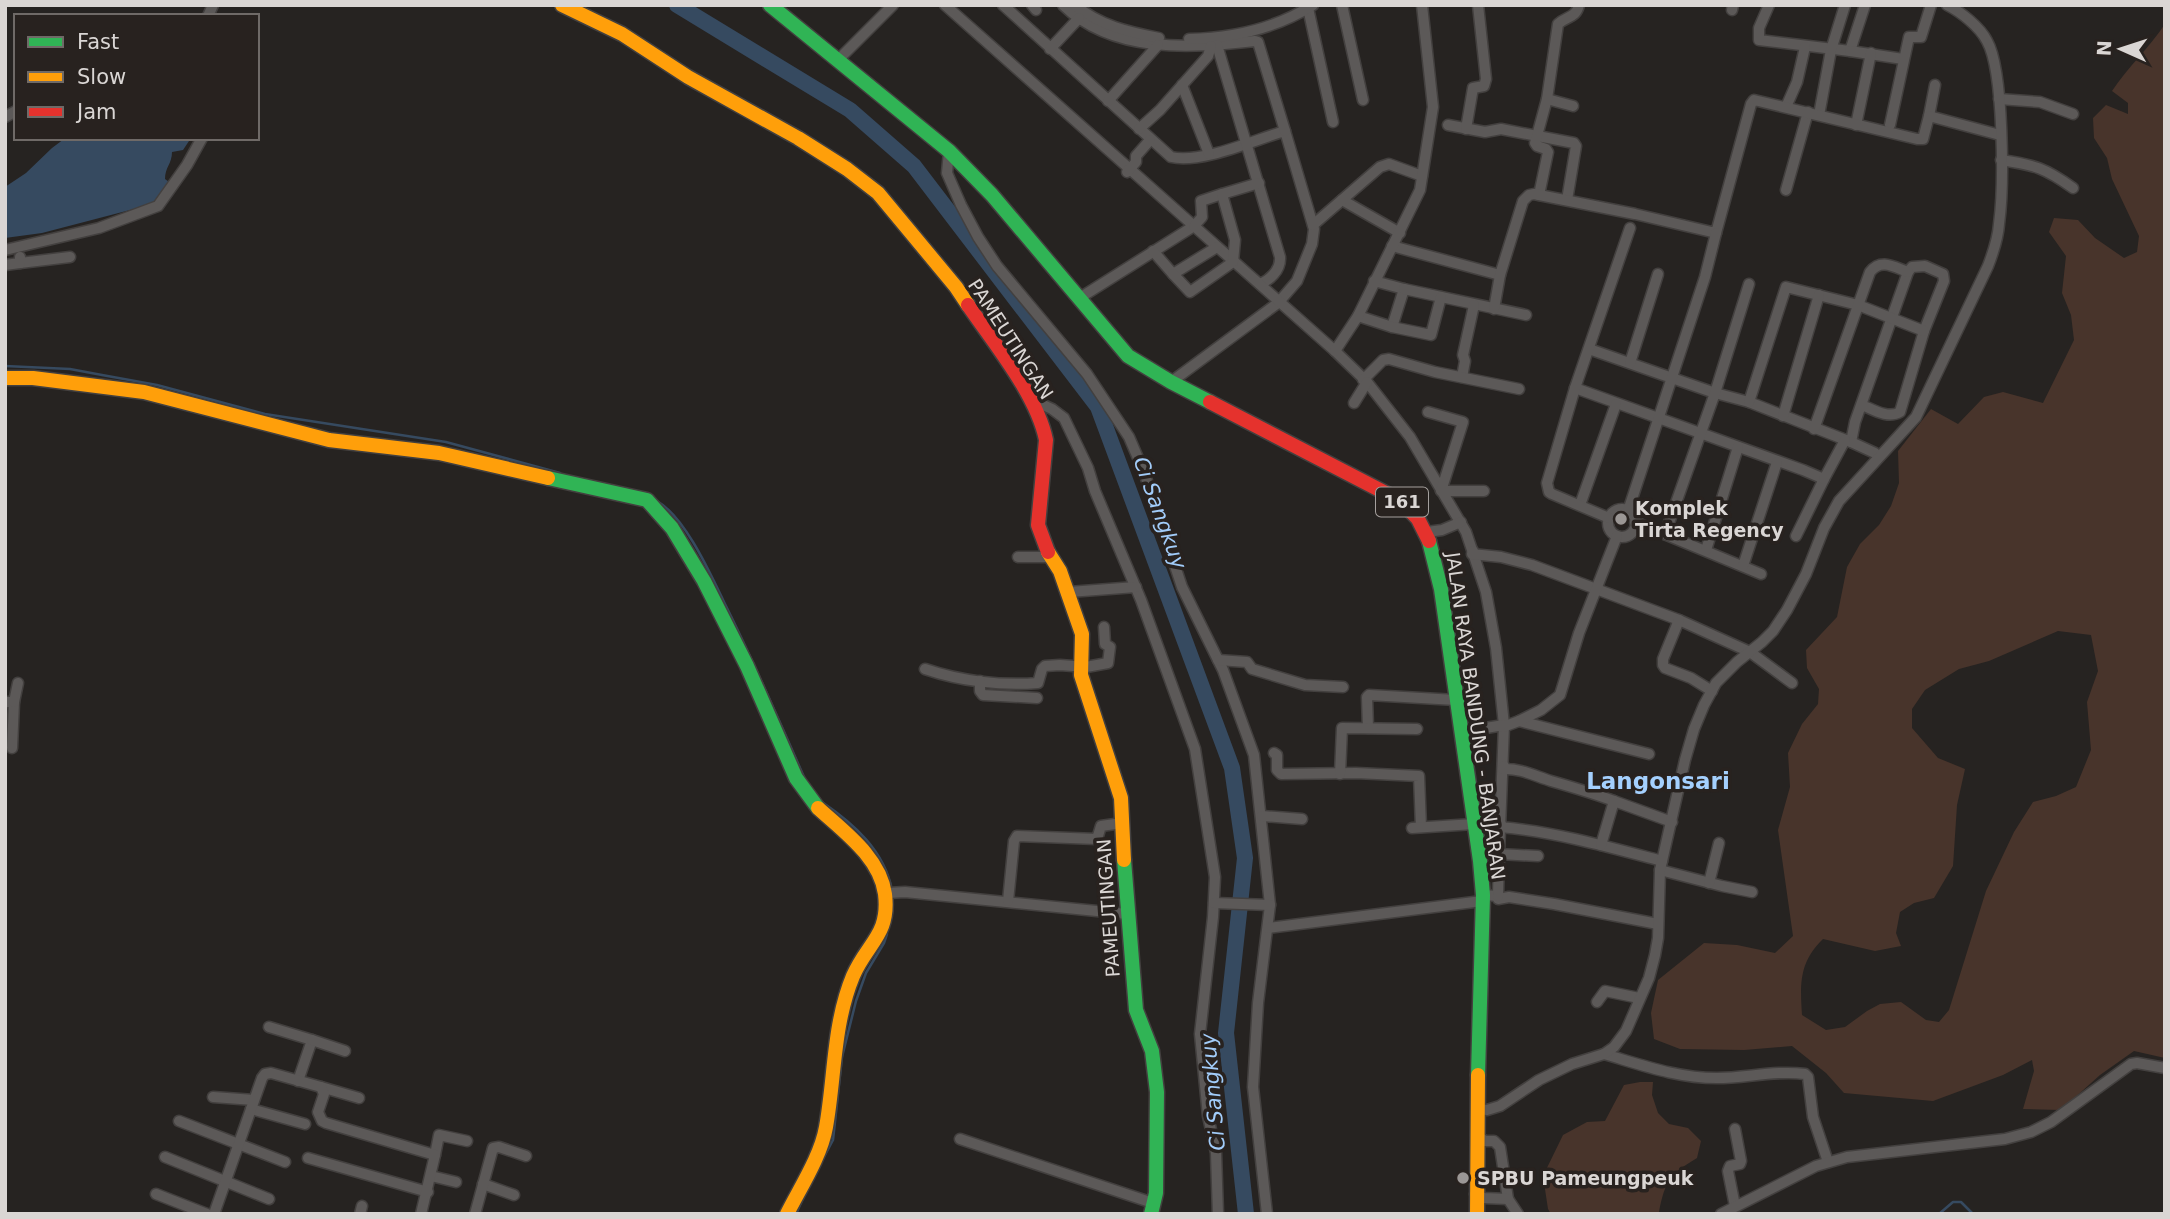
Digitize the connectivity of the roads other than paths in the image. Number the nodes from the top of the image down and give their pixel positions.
1 (562, 5) edge
2 (770, 5) edge
3 (893, 5) edge
4 (945, 5) edge
5 (1003, 5) edge
6 (1063, 5) edge
7 (1075, 5) edge
8 (1342, 5) edge
9 (1422, 5) edge
10 (1478, 5) edge
11 (1579, 5) edge
12 (1769, 5) edge
13 (1931, 5) edge
14 (1310, 7) edge
15 (1845, 7) edge
16 (1953, 7) edge
17 (1863, 10) edge
18 (1079, 18) junction
19 (1158, 44) junction
20 (1214, 46) junction
21 (1805, 47) junction
22 (1050, 49) junction
23 (1831, 50) junction
24 (1850, 51) junction
25 (1871, 53) junction
26 (838, 60) junction
27 (1903, 60) junction
28 (1182, 85) junction
29 (1935, 85) dead end
30 (1547, 99) junction
31 (1998, 99) junction
32 (1363, 100) dead end
33 (1108, 101) junction
34 (1573, 106) dead end
35 (1786, 107) junction
36 (1813, 114) junction
37 (2073, 114) dead end
38 (1929, 116) junction
39 (1334, 122) dead end
40 (1448, 125) dead end
41 (1856, 125) junction
42 (1889, 125) dead end
43 (1139, 129) junction
44 (1466, 129) junction
45 (1285, 131) junction
46 (1537, 135) junction
47 (2000, 135) junction
48 (201, 140) edge
49 (1150, 140) junction
50 (1246, 144) junction
51 (949, 150) junction
52 (1209, 154) junction
53 (2001, 160) junction
54 (1128, 170) junction
55 (1422, 176) junction
56 (1259, 183) junction
57 (2073, 188) dead end
58 (1786, 190) dead end
59 (1222, 194) junction
60 (1539, 195) junction
61 (1342, 200) junction
62 (1567, 200) junction
63 (1313, 225) junction
64 (1194, 226) junction
65 (1630, 228) dead end
66 (1400, 233) junction
67 (1716, 233) junction
68 (1392, 246) junction
69 (19, 247) junction
70 (1217, 247) junction
71 (5, 250) edge
72 (1153, 251) junction
73 (70, 257) dead end
74 (20, 262) junction
75 (1233, 262) junction
76 (5, 265) edge
77 (1908, 272) junction
78 (1172, 274) junction
79 (1658, 274) dead end
80 (1500, 275) junction
81 (1374, 281) junction
82 (1749, 284) dead end
83 (1259, 285) junction
84 (1404, 289) junction
85 (1819, 295) junction
86 (1441, 297) junction
87 (1079, 299) junction
88 (1279, 302) junction
89 (1474, 305) junction
90 (1858, 305) junction
91 (1494, 309) junction
92 (1526, 315) dead end
93 (1357, 316) junction
94 (1893, 318) junction
95 (1392, 327) junction
96 (1924, 331) junction
97 (1589, 349) junction
98 (1335, 351) junction
99 (1630, 363) junction
100 (1462, 377) junction
101 (1672, 377) junction
102 (5, 378) edge
103 (1365, 380) junction
104 (1171, 382) junction
105 (1575, 388) junction
106 (1519, 390) dead end
107 (1715, 393) junction
108 (1030, 400) junction
109 (1749, 402) junction
110 (1354, 403) dead end
111 (1616, 404) junction
112 (1862, 405) junction
113 (1428, 412) dead end
114 (1783, 416) junction
115 (1658, 417) junction
116 (1814, 429) junction
117 (1701, 433) junction
118 (1848, 441) junction
119 (1738, 447) junction
120 (1875, 453) dead end
121 (1777, 461) junction
122 (1824, 479) junction
123 (1443, 490) junction
124 (1484, 491) dead end
125 (1580, 505) junction
126 (1629, 511) junction
127 (1609, 518) junction
128 (1461, 522) junction
129 (1635, 522) junction
130 (1427, 532) junction
131 (1665, 534) junction
132 (1617, 536) junction
133 (1796, 536) dead end
134 (1706, 550) junction
135 (1473, 551) junction
136 (1050, 556) junction
137 (1018, 558) dead end
138 (1742, 566) junction
139 (1761, 574) dead end
140 (1136, 587) junction
141 (1595, 590) junction
142 (1069, 592) junction
143 (1679, 620) junction
144 (1104, 627) dead end
145 (1750, 652) junction
146 (1218, 660) junction
147 (1080, 667) junction
148 (925, 669) dead end
149 (980, 681) junction
150 (18, 683) dead end
151 (1792, 683) dead end
152 (1343, 687) dead end
153 (1712, 691) junction
154 (1037, 698) dead end
155 (1456, 701) junction
156 (10, 702) edge
157 (1520, 721) junction
158 (1504, 725) junction
159 (1368, 728) junction
160 (1417, 729) dead end
161 (1461, 732) junction
162 (12, 748) dead end
163 (1274, 753) dead end
164 (1649, 754) dead end
165 (1504, 766) junction
166 (1339, 774) junction
167 (1614, 801) junction
168 (1262, 816) junction
169 (1302, 819) dead end
170 (1672, 822) junction
171 (1122, 823) junction
172 (1474, 824) junction
173 (1501, 824) junction
174 (1718, 843) dead end
175 (1601, 845) junction
176 (1499, 851) junction
177 (1538, 856) dead end
178 (1661, 865) junction
179 (1709, 883) junction
180 (1752, 892) dead end
181 (890, 893) junction
182 (1488, 897) junction
183 (1008, 901) junction
184 (1216, 904) junction
185 (1268, 905) junction
186 (1127, 914) junction
187 (1658, 924) junction
188 (1268, 928) junction
189 (1639, 998) junction
190 (1597, 1002) dead end
191 (269, 1027) dead end
192 (312, 1040) junction
193 (345, 1051) dead end
194 (1604, 1054) junction
195 (2165, 1068) edge
196 (298, 1081) junction
197 (321, 1087) junction
198 (214, 1097) dead end
199 (359, 1098) dead end
200 (252, 1105) junction
201 (1477, 1109) junction
202 (179, 1121) dead end
203 (305, 1124) dead end
204 (1735, 1129) dead end
205 (1476, 1135) junction
206 (960, 1139) dead end
207 (467, 1141) dead end
208 (238, 1145) junction
209 (435, 1155) junction
210 (526, 1156) dead end
211 (165, 1157) dead end
212 (308, 1158) dead end
213 (285, 1162) dead end
214 (1828, 1162) junction
215 (431, 1176) junction
216 (456, 1182) dead end
217 (225, 1183) junction
218 (483, 1184) junction
219 (428, 1192) junction
220 (156, 1194) dead end
221 (1475, 1194) junction
222 (514, 1195) dead end
223 (269, 1199) dead end
224 (1508, 1199) junction
225 (1735, 1206) junction
226 (1152, 1208) edge
227 (207, 1214) edge
228 (214, 1214) edge
229 (421, 1214) edge
230 (475, 1214) edge
231 (787, 1214) edge
232 (1218, 1214) edge
233 (1267, 1214) edge
234 (1477, 1214) edge
235 (1518, 1214) edge
236 (1721, 1214) edge

1 - 108 street, PAMEUTINGAN
2 - 26 street, JALAN RAYA BANDUNG - BANJARAN / 161
3 - 26 street
4 - 54 street
5 - 22 street
6 - 18 street
7 - 14 street
8 - 32 street
9 - 55 street
10 - 44 street
11 - 30 street
12 - 21 street
13 - 27 street
14 - 39 street
15 - 17 street
15 - 23 street
16 - 31 street
17 - 24 street
18 - 19 street
18 - 22 street
19 - 20 street
19 - 33 street
20 - 28 street
20 - 45 street
20 - 50 street
21 - 23 street
21 - 35 street
22 - 33 street
23 - 24 street
23 - 36 street
24 - 25 street
25 - 27 street
25 - 41 street
26 - 51 street, JALAN RAYA BANDUNG - BANJARAN / 161
27 - 42 street
28 - 43 street
28 - 52 street
29 - 38 street
30 - 34 street
30 - 46 street
31 - 37 street
31 - 47 street
33 - 43 street
35 - 36 street
35 - 67 street
36 - 41 street
36 - 58 street
38 - 41 street
38 - 47 street
40 - 44 street
43 - 49 street
44 - 46 street
45 - 50 street
45 - 63 street
46 - 60 street
46 - 62 street
47 - 53 street
48 - 69 street
49 - 52 street
49 - 54 street
50 - 52 street
50 - 56 street
51 - 87 street, JALAN RAYA BANDUNG - BANJARAN / 161
51 - 146 street
53 - 57 street
53 - 145 street
54 - 64 street
55 - 61 street
55 - 66 street
56 - 59 street
56 - 83 street
59 - 64 street
59 - 75 street
60 - 62 street
60 - 80 street
61 - 63 street
61 - 66 street
62 - 67 street
63 - 88 street
64 - 70 street
64 - 72 street
65 - 97 street
66 - 68 street
67 - 101 street
68 - 80 street
68 - 81 street
69 - 71 street
69 - 74 street
70 - 75 street
70 - 78 street
72 - 78 street
72 - 87 street
73 - 74 street
74 - 76 street
75 - 78 street
75 - 83 street
77 - 90 street
77 - 94 street
77 - 96 street
79 - 99 street
80 - 91 street
81 - 84 street
81 - 93 street
82 - 107 street
83 - 88 street
84 - 86 street
84 - 95 street
85 - 90 street
85 - 109 street
85 - 114 street
86 - 89 street
86 - 95 street
87 - 104 street, JALAN RAYA BANDUNG - BANJARAN / 161
88 - 98 street
88 - 104 street
89 - 91 street
89 - 100 street
90 - 94 street
90 - 116 street
91 - 92 street
93 - 95 street
93 - 98 street
94 - 96 street
94 - 112 street
96 - 112 street
97 - 99 street
97 - 105 street
98 - 103 street
99 - 101 street
100 - 103 street
100 - 106 street
101 - 107 street
101 - 115 street
102 - 181 street
103 - 110 street
103 - 123 street
104 - 130 street, JALAN RAYA BANDUNG - BANJARAN / 161
105 - 111 street
105 - 125 street
107 - 109 street
107 - 117 street
108 - 136 street, PAMEUTINGAN
108 - 140 street
109 - 114 street
111 - 115 street
111 - 125 street
112 - 118 street
113 - 123 street
114 - 116 street
115 - 117 street
115 - 126 street
116 - 118 street
117 - 119 street
117 - 131 street
118 - 120 street
118 - 122 street
119 - 121 street
119 - 134 street
121 - 122 street
121 - 138 street
122 - 133 street
123 - 124 street
123 - 128 street
125 - 127 street
126 - 127 street
126 - 129 street
127 - 132 street
128 - 130 street
128 - 135 street
129 - 131 street
129 - 132 street
130 - 155 street, JALAN RAYA BANDUNG - BANJARAN / 161
131 - 134 street
132 - 141 street
134 - 138 street
135 - 141 street
135 - 158 street
136 - 137 street
136 - 142 street, PAMEUTINGAN
138 - 139 street
140 - 142 street
140 - 184 street
141 - 143 street
141 - 157 street
142 - 147 street, PAMEUTINGAN
143 - 145 street
143 - 153 street
144 - 147 street
145 - 151 street
145 - 153 street
146 - 152 street
146 - 168 street
147 - 149 street
147 - 171 street, PAMEUTINGAN
148 - 149 street
149 - 154 street
150 - 156 street
153 - 170 street
155 - 159 street
155 - 161 street, JALAN RAYA BANDUNG - BANJARAN / 161
156 - 162 street
157 - 158 street
157 - 164 street
158 - 161 street
158 - 165 street
159 - 160 street
159 - 166 street
161 - 172 street, JALAN RAYA BANDUNG - BANJARAN / 161
163 - 166 street
165 - 167 street
165 - 173 street
166 - 172 street
167 - 170 street
167 - 175 street
168 - 169 street
168 - 185 street
170 - 178 street
171 - 183 street
171 - 186 street, PAMEUTINGAN
172 - 182 street, JALAN RAYA BANDUNG - BANJARAN / 161
173 - 175 street
173 - 176 street
174 - 179 street
175 - 178 street
176 - 177 street
176 - 182 street
178 - 179 street
178 - 187 street
179 - 180 street
181 - 183 street
181 - 231 street
182 - 187 street
182 - 188 street
182 - 201 street, JALAN RAYA BANDUNG - BANJARAN / 161
183 - 186 street
184 - 185 street
184 - 232 street
185 - 188 street
186 - 226 street, PAMEUTINGAN
187 - 189 street
188 - 233 street
189 - 190 street
189 - 194 street
191 - 192 street
192 - 193 street
192 - 196 street
194 - 201 street
194 - 214 street
195 - 214 street
196 - 197 street
196 - 200 street
197 - 199 street
197 - 209 street
198 - 200 street
200 - 203 street
200 - 208 street
201 - 205 street, JALAN RAYA BANDUNG - BANJARAN / 161
202 - 208 street
204 - 225 street
205 - 221 street, JALAN RAYA BANDUNG - BANJARAN / 161
205 - 224 street
206 - 226 street
207 - 209 street
208 - 213 street
208 - 217 street
209 - 215 street
210 - 218 street
211 - 217 street
212 - 219 street
214 - 225 street
215 - 216 street
215 - 219 street
217 - 223 street
217 - 228 street
218 - 222 street
218 - 230 street
219 - 229 street
220 - 227 street
221 - 224 street
221 - 234 street, JALAN RAYA BANDUNG - BANJARAN / 161
224 - 235 street
225 - 236 street

